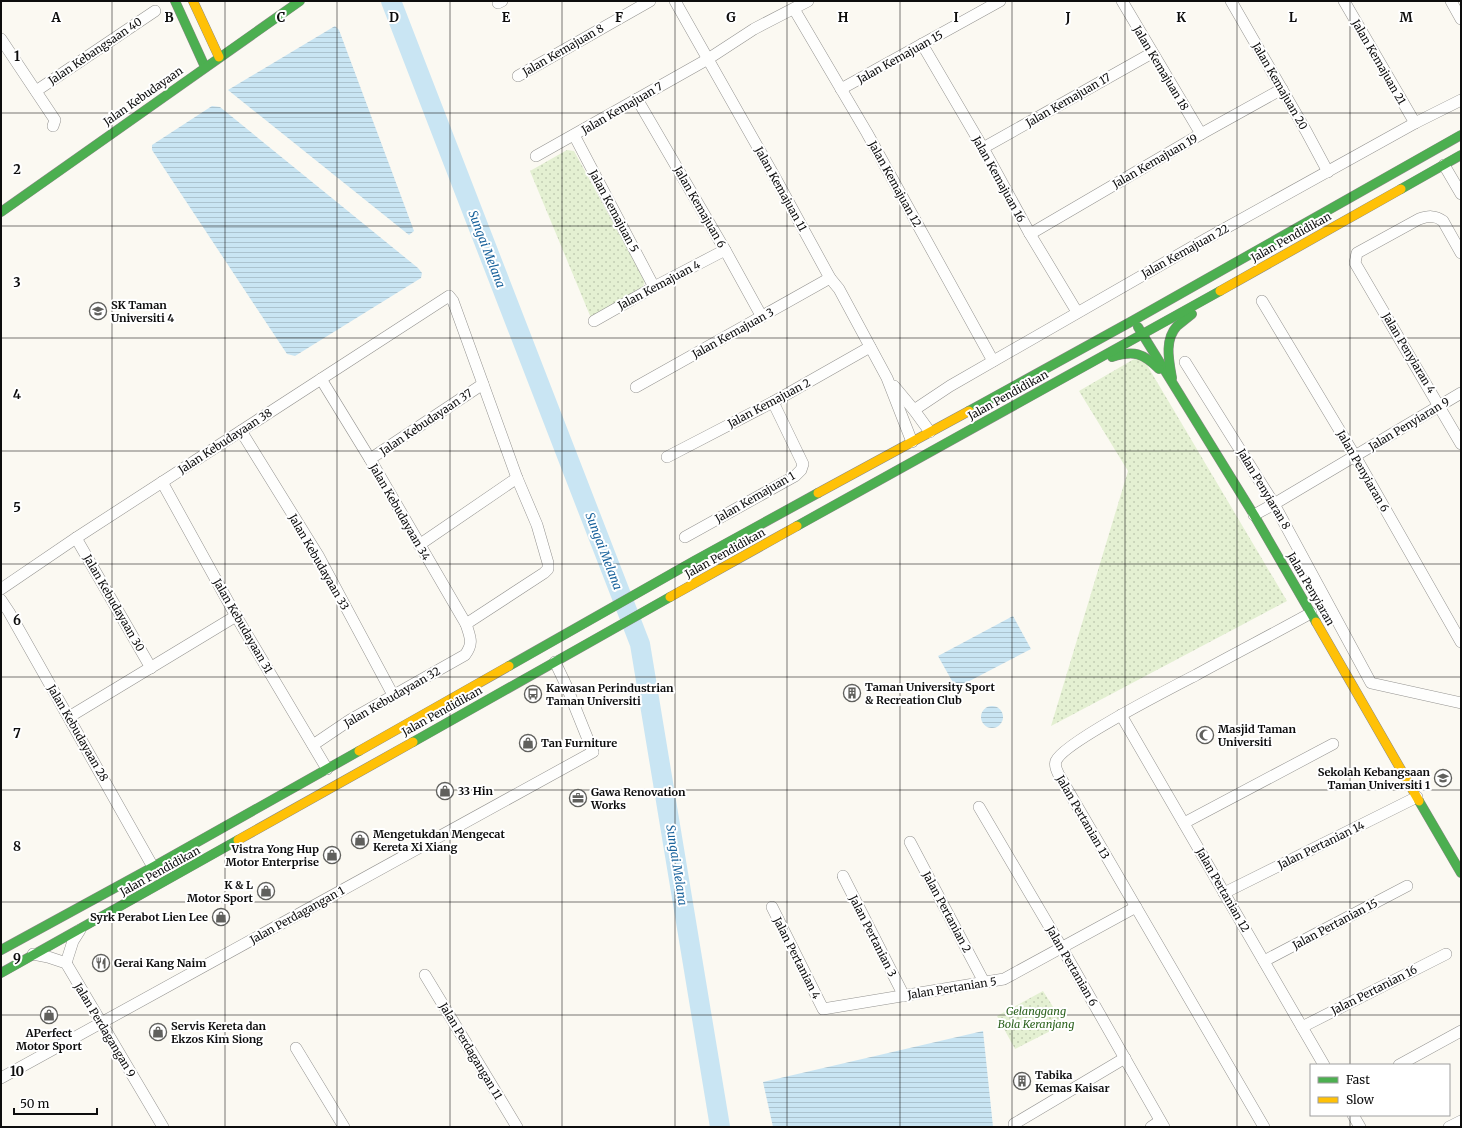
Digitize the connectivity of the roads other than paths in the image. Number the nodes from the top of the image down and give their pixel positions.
1 (175, 1) edge
2 (193, 1) edge
3 (300, 1) edge
4 (650, 1) edge
5 (675, 1) edge
6 (808, 1) edge
7 (1000, 1) edge
8 (1122, 1) edge
9 (1231, 1) edge
10 (1344, 1) edge
11 (1451, 1) edge
12 (794, 9) junction
13 (155, 11) dead end
14 (1461, 19) edge
15 (1, 39) edge
16 (922, 44) junction
17 (1152, 53) junction
18 (219, 57) junction
19 (708, 59) junction
20 (205, 66) junction
21 (518, 76) dead end
22 (841, 89) junction
23 (1282, 89) junction
24 (36, 91) junction
25 (637, 99) junction
26 (1461, 100) edge
27 (1415, 123) junction
28 (53, 124) dead end
29 (1201, 134) junction
30 (574, 135) junction
31 (1461, 135) edge
32 (983, 148) junction
33 (1461, 155) edge
34 (536, 156) dead end
35 (1444, 164) junction
36 (1328, 172) junction
37 (1461, 194) edge
38 (1, 212) edge
39 (1030, 234) junction
40 (725, 250) junction
41 (1461, 253) edge
42 (830, 278) junction
43 (654, 287) junction
44 (1220, 290) junction
45 (1262, 302) dead end
46 (1077, 312) junction
47 (762, 317) junction
48 (1134, 320) junction
49 (594, 321) dead end
50 (1143, 335) junction
51 (870, 347) junction
52 (993, 361) junction
53 (1185, 362) dead end
54 (1068, 376) junction
55 (887, 378) junction
56 (321, 379) junction
57 (483, 384) junction
58 (636, 387) dead end
59 (1174, 387) junction
60 (1461, 393) edge
61 (772, 402) junction
62 (1439, 405) junction
63 (914, 410) junction
64 (241, 431) junction
65 (930, 432) junction
66 (912, 442) junction
67 (1461, 444) edge
68 (1355, 456) junction
69 (667, 457) dead end
70 (370, 459) junction
71 (517, 478) junction
72 (162, 482) junction
73 (1274, 504) junction
74 (1254, 515) junction
75 (685, 537) dead end
76 (76, 538) junction
77 (419, 545) junction
78 (1, 589) edge
79 (1, 600) edge
80 (1311, 613) junction
81 (5, 614) edge
82 (236, 616) junction
83 (466, 624) junction
84 (1461, 642) edge
85 (470, 648) joint
86 (554, 662) junction
87 (152, 668) junction
88 (393, 696) junction
89 (1461, 703) edge
90 (1121, 715) junction
91 (69, 717) junction
92 (1333, 744) dead end
93 (313, 745) junction
94 (327, 769) junction
95 (1417, 797) junction
96 (979, 807) dead end
97 (1184, 823) junction
98 (910, 842) dead end
99 (153, 867) junction
100 (1461, 873) edge
101 (843, 876) dead end
102 (1407, 886) dead end
103 (1224, 893) junction
104 (772, 906) dead end
105 (1136, 907) junction
106 (80, 930) junction
107 (1062, 948) junction
108 (1, 950) edge
109 (33, 954) junction
110 (1446, 954) dead end
111 (1264, 961) junction
112 (66, 963) junction
113 (1, 973) edge
114 (425, 975) dead end
115 (984, 982) junction
116 (904, 996) junction
117 (823, 1009) joint
118 (102, 1022) junction
119 (1302, 1027) junction
120 (1461, 1031) edge
121 (296, 1048) dead end
122 (1126, 1058) junction
123 (1323, 1064) edge
124 (1401, 1064) edge
125 (1, 1078) edge
126 (1354, 1116) edge
127 (1461, 1121) edge
128 (1014, 1124) dead end
129 (1158, 1125) edge
130 (163, 1127) edge
131 (344, 1127) edge
132 (517, 1127) edge
133 (1264, 1127) edge
134 (1360, 1127) edge
135 (1450, 1127) edge

1 - 20 main road
2 - 18 main road
3 - 18 main road, Jalan Kebudayaan
4 - 21 street, Jalan Kemajuan 8
5 - 19 street, Jalan Kemajuan 11
6 - 12 street, Jalan Kemajuan 7
7 - 16 street, Jalan Kemajuan 15
8 - 17 street, Jalan Kemajuan 18
9 - 23 street, Jalan Kemajuan 20
10 - 27 street, Jalan Kemajuan 21
11 - 14 street
12 - 19 street, Jalan Kemajuan 7
12 - 22 street, Jalan Kemajuan 12
13 - 24 street, Jalan Kebangsaan 40
15 - 24 street
16 - 22 street, Jalan Kemajuan 15
16 - 32 street, Jalan Kemajuan 16
17 - 29 street, Jalan Kemajuan 18
17 - 32 street, Jalan Kemajuan 17
18 - 20 main road, Jalan Kebudayaan
19 - 25 street, Jalan Kemajuan 7
19 - 42 street, Jalan Kemajuan 11
20 - 38 main road, Jalan Kebudayaan
22 - 52 street, Jalan Kemajuan 12
23 - 29 street, Jalan Kemajuan 19
23 - 36 street, Jalan Kemajuan 20
24 - 28 street
25 - 30 street, Jalan Kemajuan 7
25 - 40 street, Jalan Kemajuan 6
26 - 27 street, Jalan Kemajuan 22
27 - 36 street, Jalan Kemajuan 22
29 - 39 street, Jalan Kemajuan 19
30 - 34 street, Jalan Kemajuan 7
30 - 43 street, Jalan Kemajuan 5
31 - 48 main road, Jalan Pendidikan
32 - 39 street, Jalan Kemajuan 16
33 - 35 main road, Jalan Pendidikan
35 - 37 street
35 - 44 main road, Jalan Pendidikan
36 - 46 street, Jalan Kemajuan 22
39 - 46 street, Jalan Kemajuan 16
40 - 43 street, Jalan Kemajuan 4
40 - 47 street, Jalan Kemajuan 6
41 - 62 street, Jalan Penyiaran 4
42 - 47 street, Jalan Kemajuan 3
42 - 51 street, Jalan Kemajuan 11
43 - 49 street, Jalan Kemajuan 4
44 - 50 main road, Jalan Pendidikan
44 - 59 main road
45 - 68 street, Jalan Penyiaran 6
46 - 52 street, Jalan Kemajuan 22
47 - 58 street, Jalan Kemajuan 3
48 - 50 main road, Jalan Penyiaran
48 - 65 main road, Jalan Pendidikan
50 - 54 main road, Jalan Pendidikan
50 - 59 main road, Jalan Penyiaran
51 - 55 street, Jalan Kemajuan 11
51 - 61 street, Jalan Kemajuan 2
52 - 63 street, Jalan Kemajuan 22
53 - 73 street, Jalan Penyiaran 8
54 - 59 main road
54 - 86 main road, Jalan Pendidikan
55 - 63 street, Jalan Kemajuan 11
55 - 66 street, Jalan Kemajuan 11
56 - 57 street, Jalan Kebudayaan 38
56 - 64 street, Jalan Kebudayaan 38
56 - 70 street, Jalan Kebudayaan 34
57 - 70 street, Jalan Kebudayaan 37
57 - 71 street
59 - 74 main road, Jalan Penyiaran
60 - 62 street, Jalan Penyiaran 9
61 - 69 street, Jalan Kemajuan 2
61 - 75 street, Jalan Kemajuan 1
62 - 67 street, Jalan Penyiaran 4
62 - 68 street, Jalan Penyiaran 9
63 - 65 street, Jalan Kemajuan 11
64 - 72 street, Jalan Kebudayaan 38
64 - 88 street, Jalan Kebudayaan 33
65 - 66 main road, Jalan Pendidikan
66 - 94 main road, Jalan Pendidikan
68 - 73 street, Jalan Penyiaran 9
68 - 84 street, Jalan Penyiaran 6
70 - 77 street, Jalan Kebudayaan 34
71 - 77 street
71 - 83 street
72 - 76 street, Jalan Kebudayaan 38
72 - 82 street, Jalan Kebudayaan 31
73 - 74 street, Jalan Penyiaran 9
73 - 89 street, Jalan Penyiaran 8
74 - 80 main road, Jalan Penyiaran
76 - 78 street, Jalan Kebudayaan 38
76 - 87 street, Jalan Kebudayaan 30
77 - 83 street, Jalan Kebudayaan 34
79 - 81 street, Jalan Kebudayaan 28
80 - 90 street, Jalan Pertanian 13
80 - 95 main road, Jalan Penyiaran
81 - 91 street, Jalan Kebudayaan 28
82 - 87 street
82 - 93 street, Jalan Kebudayaan 31
83 - 85 street, Jalan Kebudayaan 34
85 - 88 street, Jalan Kebudayaan 32
86 - 106 main road, Jalan Pendidikan
86 - 118 street, Jalan Perdagangan 1
87 - 91 street
88 - 93 street, Jalan Kebudayaan 32
90 - 97 street, Jalan Pertanian 12
90 - 105 street, Jalan Pertanian 13
91 - 99 street, Jalan Kebudayaan 28
92 - 97 street
93 - 94 street, Jalan Kebudayaan 31
94 - 99 main road, Jalan Pendidikan
95 - 100 main road, Jalan Penyiaran
95 - 103 street, Jalan Pertanian 14
96 - 107 street, Jalan Pertanian 6
97 - 103 street, Jalan Pertanian 12
98 - 115 street, Jalan Pertanian 2
99 - 108 main road, Jalan Pendidikan
101 - 116 street, Jalan Pertanian 3
102 - 111 street, Jalan Pertanian 15
103 - 111 street, Jalan Pertanian 12
104 - 117 street, Jalan Pertanian 4
105 - 107 street, Jalan Pertanian 5
105 - 133 street, Jalan Pertanian 13
106 - 109 main road, Jalan Pendidikan
106 - 112 street
107 - 115 street, Jalan Pertanian 5
107 - 122 street, Jalan Pertanian 6
109 - 112 street
109 - 113 main road, Jalan Pendidikan
110 - 119 street, Jalan Pertanian 16
111 - 119 street, Jalan Pertanian 12
112 - 118 street, Jalan Perdagangan 9
114 - 132 street, Jalan Perdagangan 11
115 - 116 street, Jalan Pertanian 5
116 - 117 street, Jalan Pertanian 5
118 - 125 street, Jalan Perdagangan 1
118 - 130 street, Jalan Perdagangan 9
119 - 123 street, Jalan Pertanian 12
120 - 124 street
121 - 131 street
122 - 128 street
122 - 129 street, Jalan Pertanian 6
126 - 134 street
127 - 135 street

